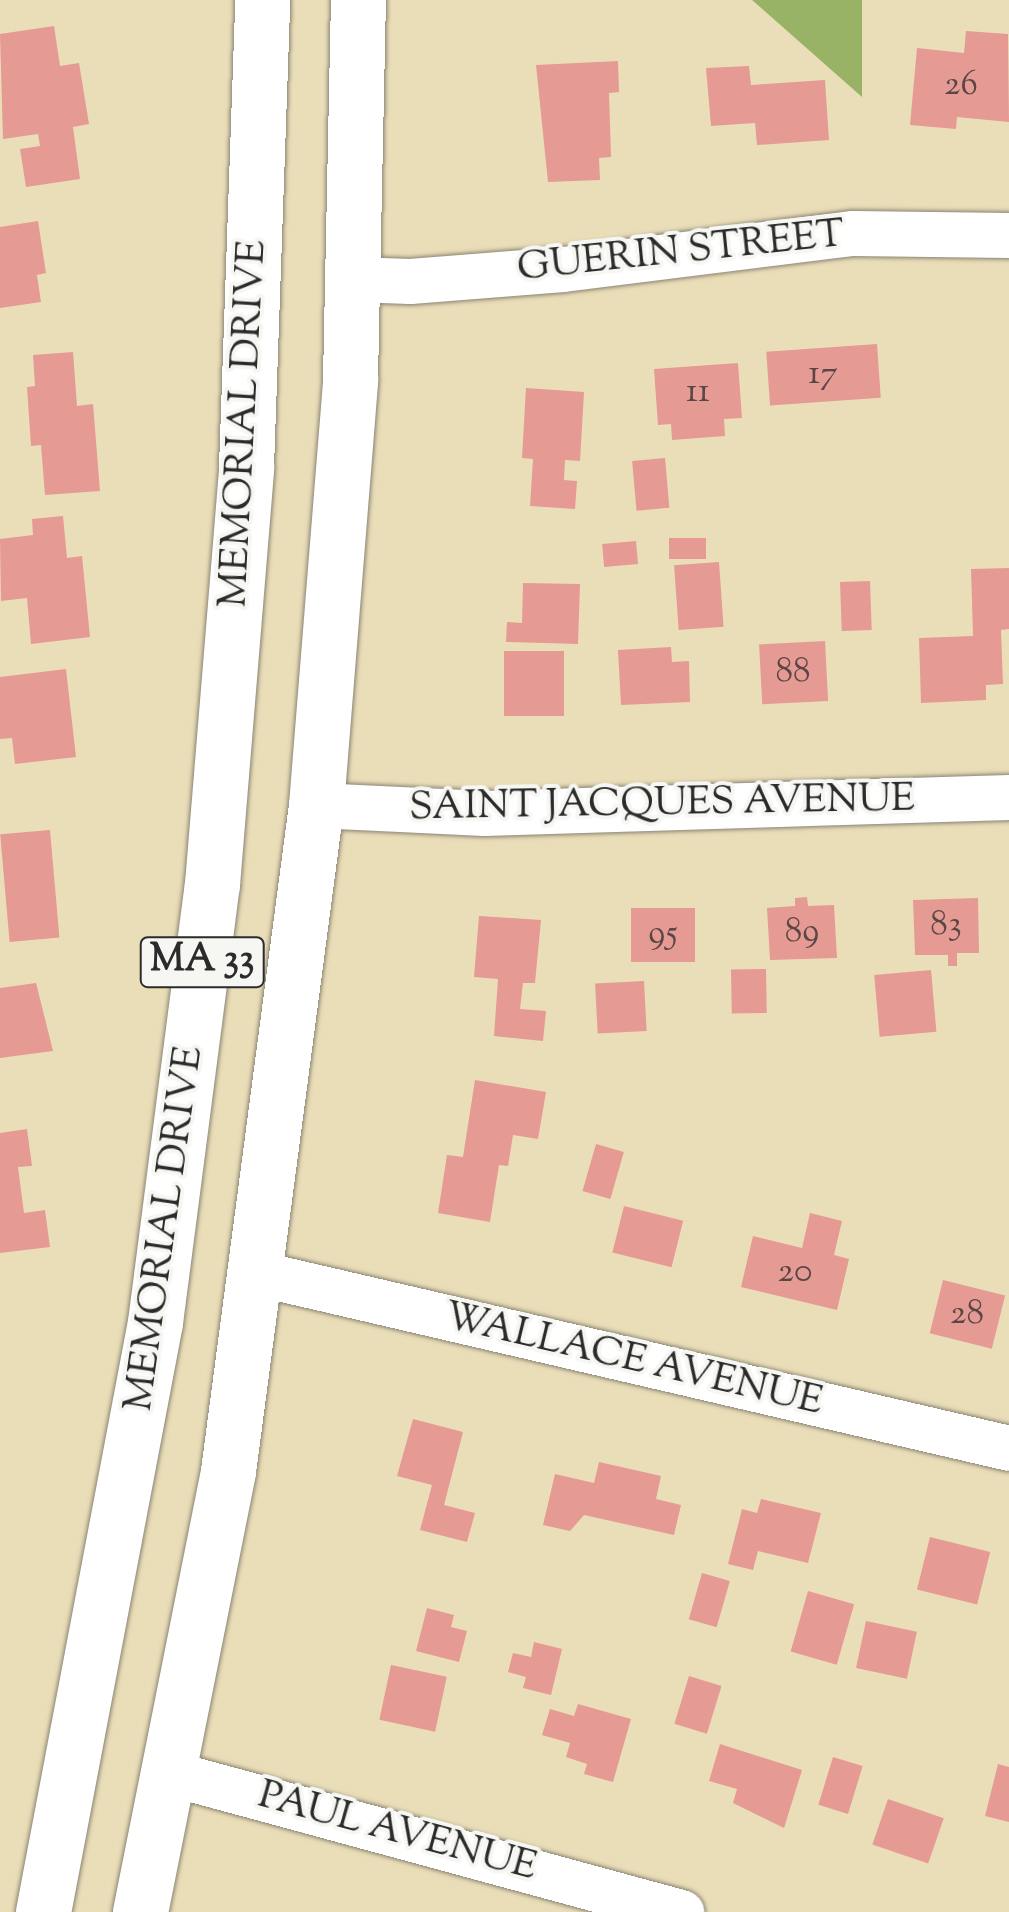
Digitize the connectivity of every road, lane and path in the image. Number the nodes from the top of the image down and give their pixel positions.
1 (262, 0) edge
2 (358, 0) edge
3 (1009, 236) edge
4 (352, 279) junction
5 (1009, 798) edge
6 (316, 805) junction
7 (257, 1273) junction
8 (1009, 1448) edge
9 (170, 1773) junction
10 (43, 1912) edge
11 (140, 1912) edge
12 (681, 1912) edge

1 - 10 main road, MEMORIAL DRIVE / MA 33
2 - 4 main road, MA 33
3 - 4 street, GUERIN STREET
4 - 6 main road, MA 33
5 - 6 street, SAINT JACQUES AVENUE
6 - 7 main road, MA 33
7 - 8 street, WALLACE AVENUE
7 - 9 main road, MA 33
9 - 11 main road, MA 33
9 - 12 street, PAUL AVENUE

